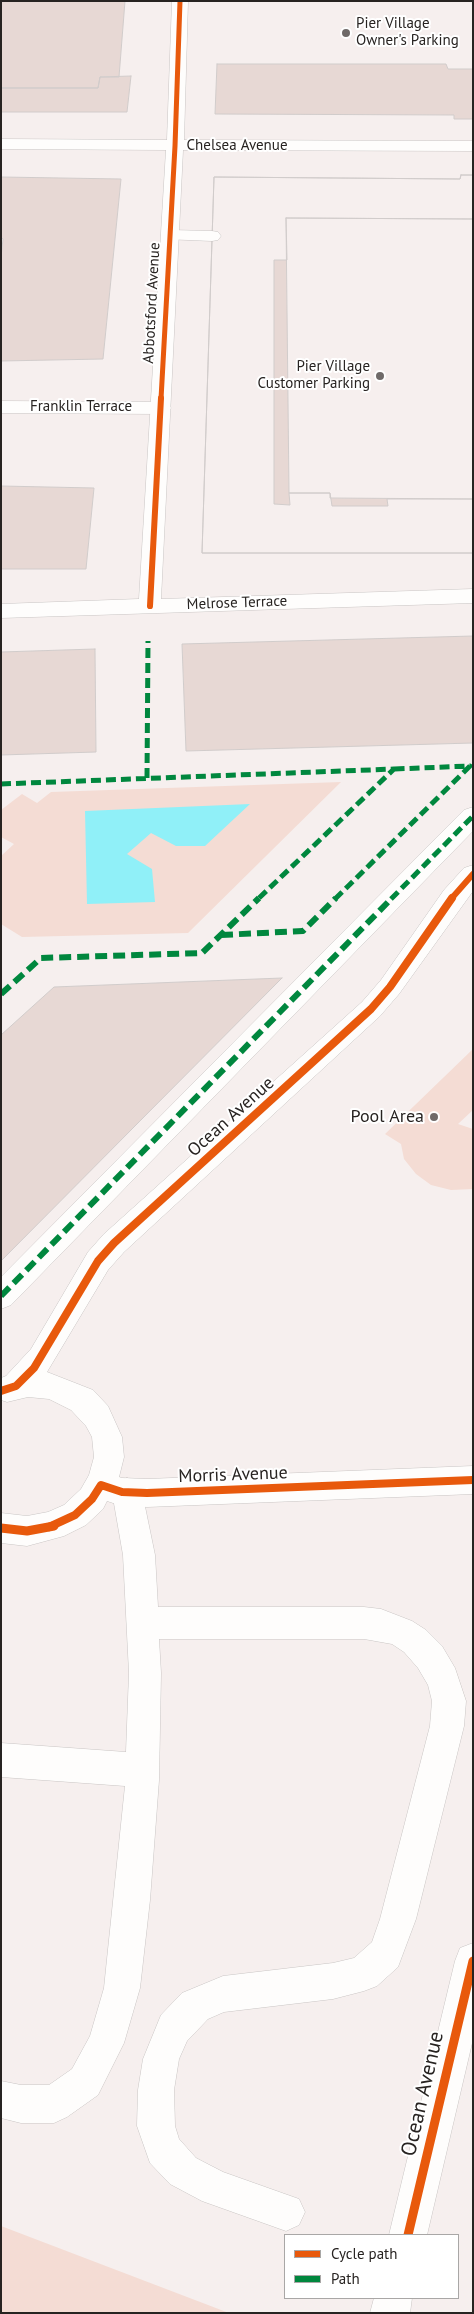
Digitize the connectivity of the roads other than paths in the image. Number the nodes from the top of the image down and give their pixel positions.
1 (180, 1) edge
2 (1, 144) edge
3 (175, 146) junction
4 (473, 146) edge
5 (170, 235) junction
6 (212, 236) dead end
7 (1, 407) edge
8 (161, 408) junction
9 (473, 596) edge
10 (150, 606) junction
11 (1, 611) edge
12 (473, 816) edge
13 (473, 874) edge
14 (1, 1296) edge
15 (9, 1389) edge
16 (473, 1480) edge
17 (114, 1489) junction
18 (5, 1530) edge
19 (143, 1623) junction
20 (1, 1760) edge
21 (142, 1770) junction
22 (473, 1961) edge
23 (1, 2099) edge
24 (286, 2212) dead end
25 (408, 2234) edge
26 (393, 2299) edge
27 (390, 2313) edge

1 - 3 street, Abbotsford Avenue
2 - 3 street, Chelsea Avenue
3 - 4 street, Chelsea Avenue
3 - 5 street, Abbotsford Avenue
5 - 6 street
5 - 8 street, Abbotsford Avenue
7 - 8 street, Franklin Terrace
8 - 10 street, Abbotsford Avenue
9 - 10 street, Melrose Terrace
10 - 11 street, Melrose Terrace
12 - 14 street
13 - 15 street, Ocean Avenue
15 - 17 street
16 - 17 street, Morris Avenue
17 - 18 street
17 - 19 street
19 - 21 street
19 - 24 street
20 - 21 street
21 - 23 street
22 - 25 street, Ocean Avenue
26 - 27 street

